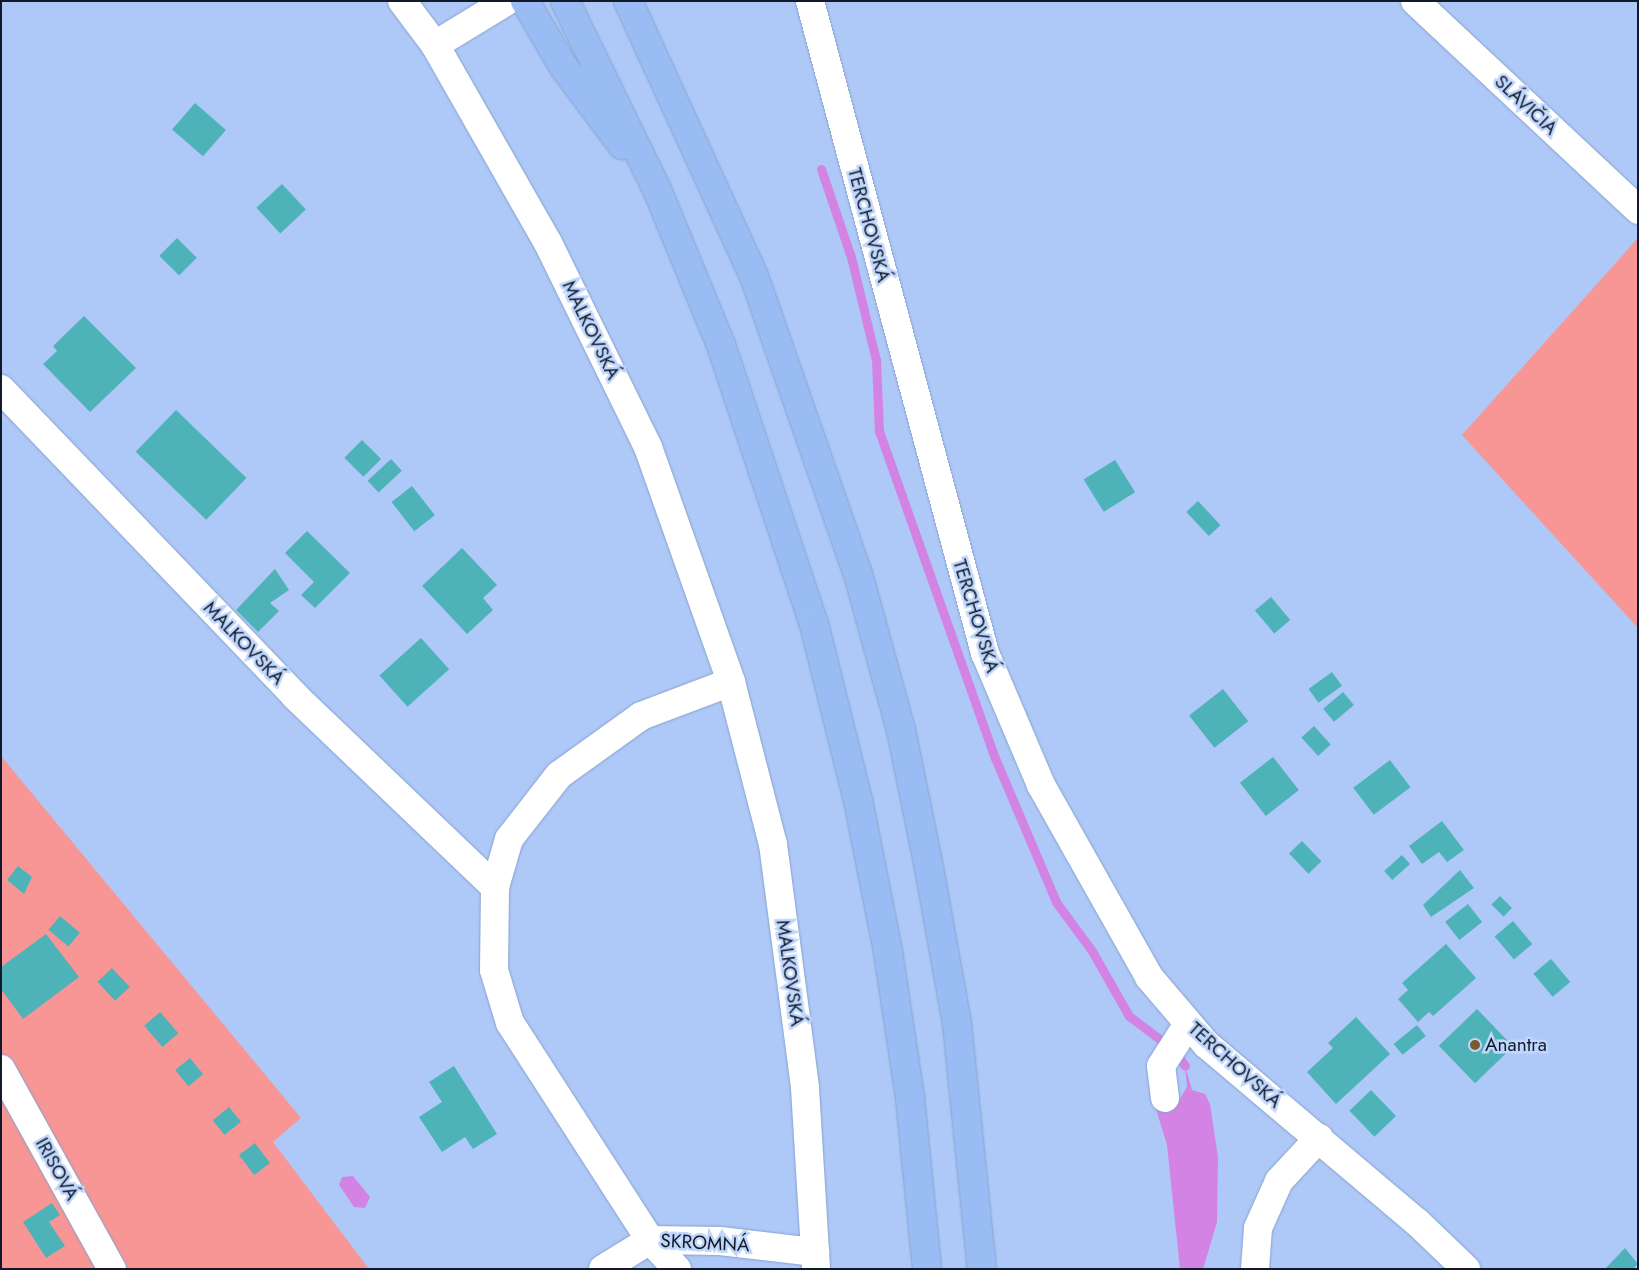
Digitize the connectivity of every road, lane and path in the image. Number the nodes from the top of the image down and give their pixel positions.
1 (402, 1) edge
2 (507, 1) edge
3 (525, 1) edge
4 (565, 1) edge
5 (628, 1) edge
6 (810, 1) edge
7 (1414, 1) edge
8 (435, 45) junction
9 (658, 192) junction
10 (1638, 210) edge
11 (1, 389) edge
12 (731, 682) junction
13 (495, 887) junction
14 (1178, 1038) junction
15 (1, 1069) edge
16 (1165, 1098) dead end
17 (1319, 1138) junction
18 (650, 1240) junction
19 (815, 1260) edge
20 (112, 1269) edge
21 (603, 1269) edge
22 (677, 1269) edge
23 (927, 1269) edge
24 (982, 1269) edge
25 (1255, 1269) edge
26 (1466, 1269) edge

1 - 8 street, MALKOVSKÁ
2 - 8 street
3 - 9 highway
4 - 9 highway
5 - 24 highway
6 - 14 street, TERCHOVSKÁ
7 - 10 street, SLÁVIČIA
8 - 12 street, MALKOVSKÁ
9 - 23 highway
11 - 13 street, MALKOVSKÁ
12 - 13 street
12 - 19 street, MALKOVSKÁ
13 - 18 street
14 - 16 street
14 - 17 street, TERCHOVSKÁ
15 - 20 street, IRISOVÁ
17 - 25 street
17 - 26 street, TERCHOVSKÁ
18 - 19 street, SKROMNÁ
18 - 21 street, SKROMNÁ
18 - 22 street

